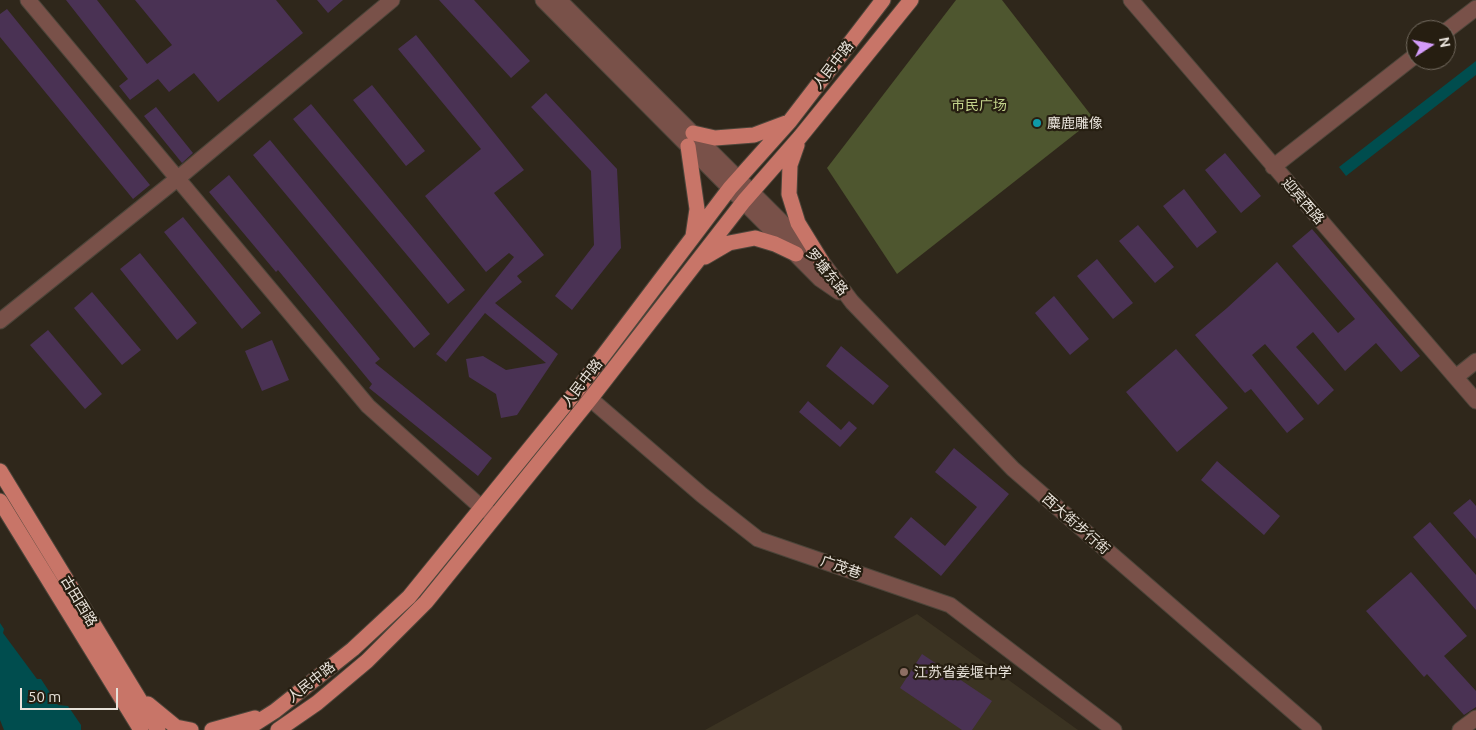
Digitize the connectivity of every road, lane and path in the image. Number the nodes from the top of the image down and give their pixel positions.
1 (28, 0) edge
2 (392, 0) edge
3 (543, 0) edge
4 (559, 0) edge
5 (883, 0) edge
6 (911, 0) edge
7 (1131, 0) edge
8 (1476, 8) edge
9 (1456, 23) edge
10 (1406, 63) edge
11 (790, 121) junction
12 (800, 137) junction
13 (690, 140) junction
14 (1273, 167) junction
15 (177, 179) junction
16 (734, 183) junction
17 (748, 197) junction
18 (692, 238) junction
19 (796, 254) junction
20 (698, 261) junction
21 (822, 262) junction
22 (852, 302) junction
23 (0, 321) edge
24 (1476, 362) edge
25 (1456, 377) junction
26 (578, 389) junction
27 (591, 398) junction
28 (1476, 401) edge
29 (0, 471) edge
30 (0, 501) edge
31 (482, 508) junction
32 (496, 516) junction
33 (134, 691) junction
34 (275, 711) junction
35 (1476, 718) edge
36 (141, 730) edge
37 (158, 730) edge
38 (191, 730) edge
39 (212, 730) edge
40 (245, 730) edge
41 (278, 730) edge
42 (1114, 730) edge
43 (1314, 730) edge
44 (1460, 730) edge

1 - 15 street
2 - 15 street
3 - 13 street, 罗塘东路
4 - 13 street, 罗塘东路
5 - 11 main road, 人民中路
6 - 12 main road, 人民中路
7 - 14 street, 迎宾西路
8 - 9 street
10 - 14 street
11 - 13 main road
11 - 16 main road, 人民中路
12 - 17 main road, 人民中路
12 - 21 main road
13 - 16 street, 罗塘东路
13 - 18 main road
14 - 25 street, 迎宾西路
15 - 23 street
15 - 31 street
16 - 17 street, 罗塘东路
16 - 18 main road, 人民中路
17 - 19 street, 罗塘东路
17 - 20 main road, 人民中路
17 - 21 street, 罗塘东路
18 - 26 main road, 人民中路
19 - 20 main road
19 - 22 street, 罗塘东路
20 - 27 main road, 人民中路
21 - 22 street, 罗塘东路
22 - 43 street, 西大街步行街
24 - 25 street
25 - 28 street, 迎宾西路
26 - 27 street, 广茂巷
26 - 31 main road, 人民中路
27 - 32 main road, 人民中路
27 - 42 street, 广茂巷
29 - 33 main road, 古田西路
30 - 36 main road, 古田西路
31 - 32 street
31 - 34 main road, 人民中路
32 - 41 main road, 人民中路
33 - 37 main road, 古田西路
33 - 38 main road
34 - 39 main road
34 - 40 main road, 人民中路
35 - 44 street

